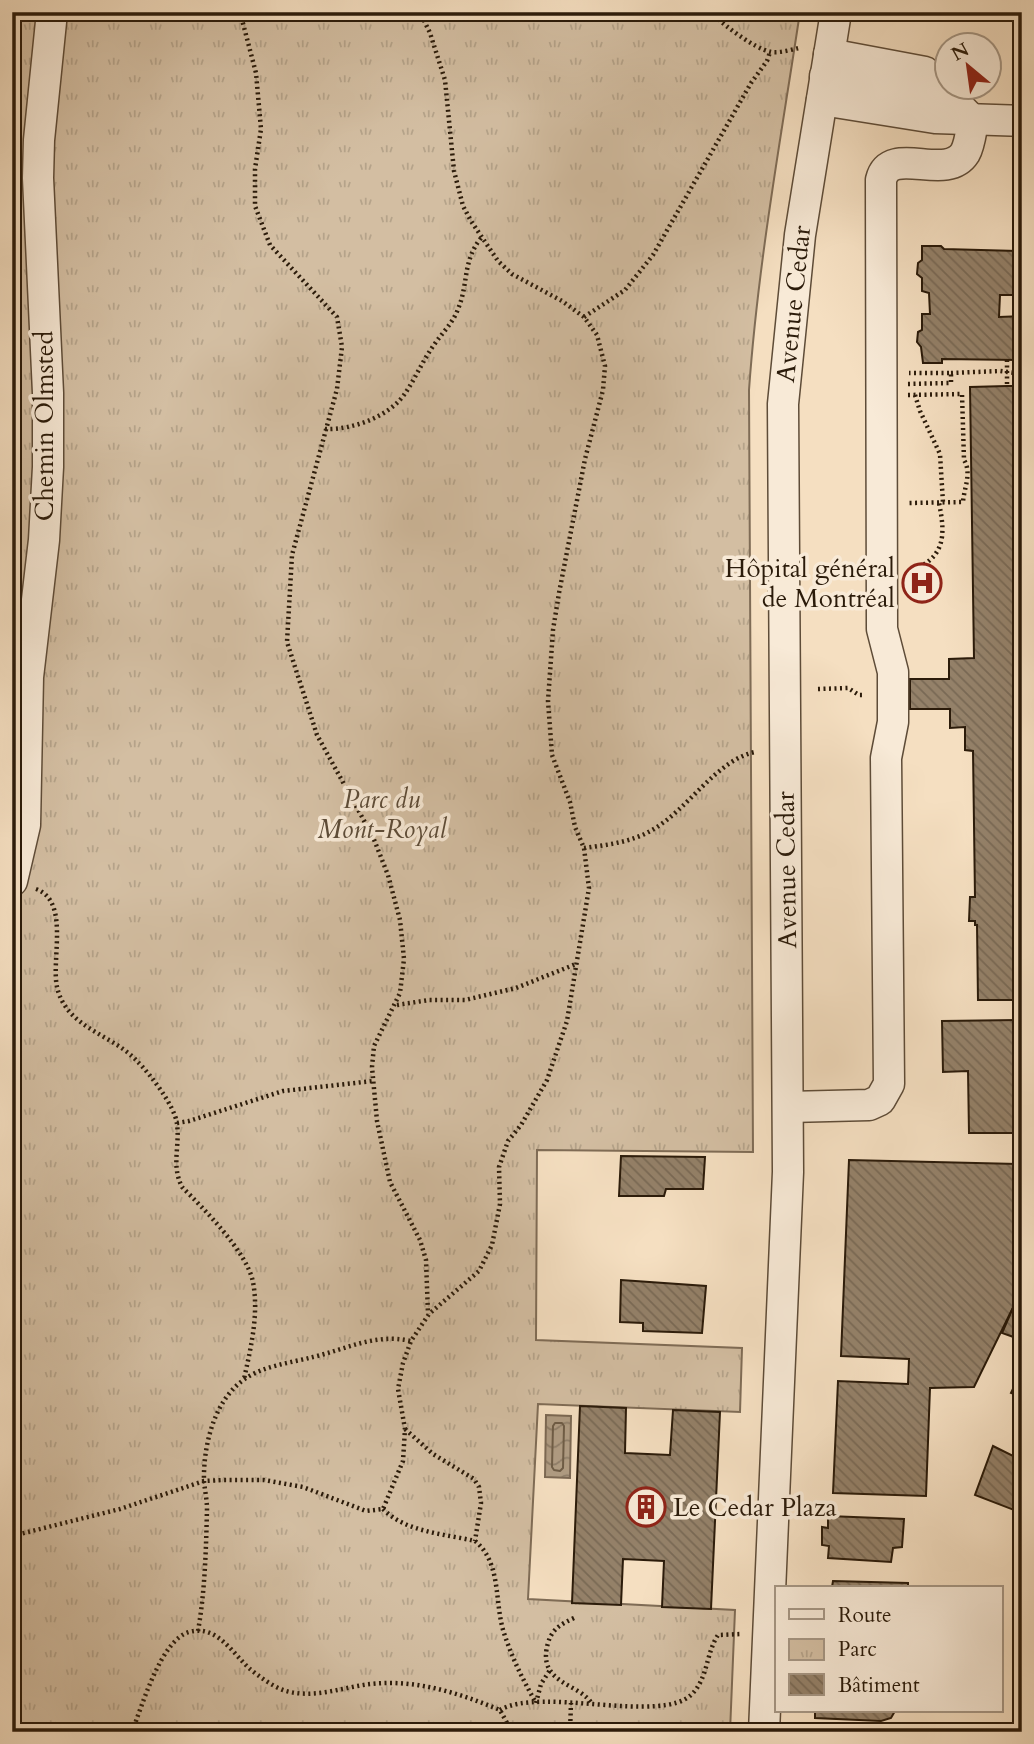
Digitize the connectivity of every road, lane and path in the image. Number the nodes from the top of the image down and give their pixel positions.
1 (52, 12) edge
2 (240, 12) edge
3 (420, 12) edge
4 (710, 12) edge
5 (836, 12) edge
6 (799, 48) dead end
7 (770, 52) junction
8 (825, 77) junction
9 (973, 121) junction
10 (1015, 121) edge
11 (481, 238) junction
12 (584, 317) junction
13 (908, 360) dead end
14 (1007, 360) dead end
15 (951, 373) junction
16 (1022, 374) edge
17 (925, 384) dead end
18 (1007, 386) dead end
19 (899, 395) dead end
20 (915, 395) junction
21 (325, 429) junction
22 (901, 503) dead end
23 (941, 503) junction
24 (902, 572) dead end
25 (818, 689) dead end
26 (864, 695) dead end
27 (755, 752) dead end
28 (584, 848) junction
29 (12, 881) edge
30 (576, 964) junction
31 (396, 1006) junction
32 (373, 1081) junction
33 (789, 1107) junction
34 (177, 1123) junction
35 (429, 1314) junction
36 (411, 1340) junction
37 (244, 1379) junction
38 (405, 1429) junction
39 (204, 1481) junction
40 (383, 1509) junction
41 (12, 1535) edge
42 (475, 1541) junction
43 (574, 1618) dead end
44 (198, 1631) junction
45 (738, 1634) dead end
46 (550, 1670) junction
47 (536, 1703) junction
48 (570, 1703) junction
49 (593, 1704) junction
50 (500, 1710) junction
51 (132, 1732) edge
52 (512, 1732) edge
53 (570, 1732) edge
54 (764, 1732) edge

1 - 29 street, Chemin Olmsted
2 - 21 path
3 - 11 path
4 - 7 path
5 - 8 street, Avenue Cedar
6 - 7 path
7 - 12 path
8 - 9 street
8 - 9 street
8 - 33 street, Avenue Cedar
9 - 10 street
9 - 33 street
11 - 12 path
11 - 21 path
12 - 28 path
13 - 15 path
14 - 18 path, bridge
15 - 16 path
15 - 17 path
19 - 20 path
20 - 23 path
20 - 23 path
21 - 31 path
22 - 23 path
23 - 24 path
25 - 26 path
27 - 28 path
28 - 30 path
29 - 34 path
30 - 31 path
30 - 35 path
31 - 32 path
32 - 34 path
32 - 35 path
33 - 54 street, Avenue Cedar
34 - 37 path
35 - 36 path
36 - 37 path
36 - 38 path
37 - 39 path
38 - 40 path
38 - 42 path
39 - 40 path
39 - 41 path
39 - 44 path
40 - 42 path
42 - 47 path
43 - 46 path
44 - 50 path
44 - 51 path
45 - 49 path
46 - 47 path
46 - 49 path
47 - 48 path
47 - 50 path
48 - 49 path
48 - 53 path
50 - 52 path

